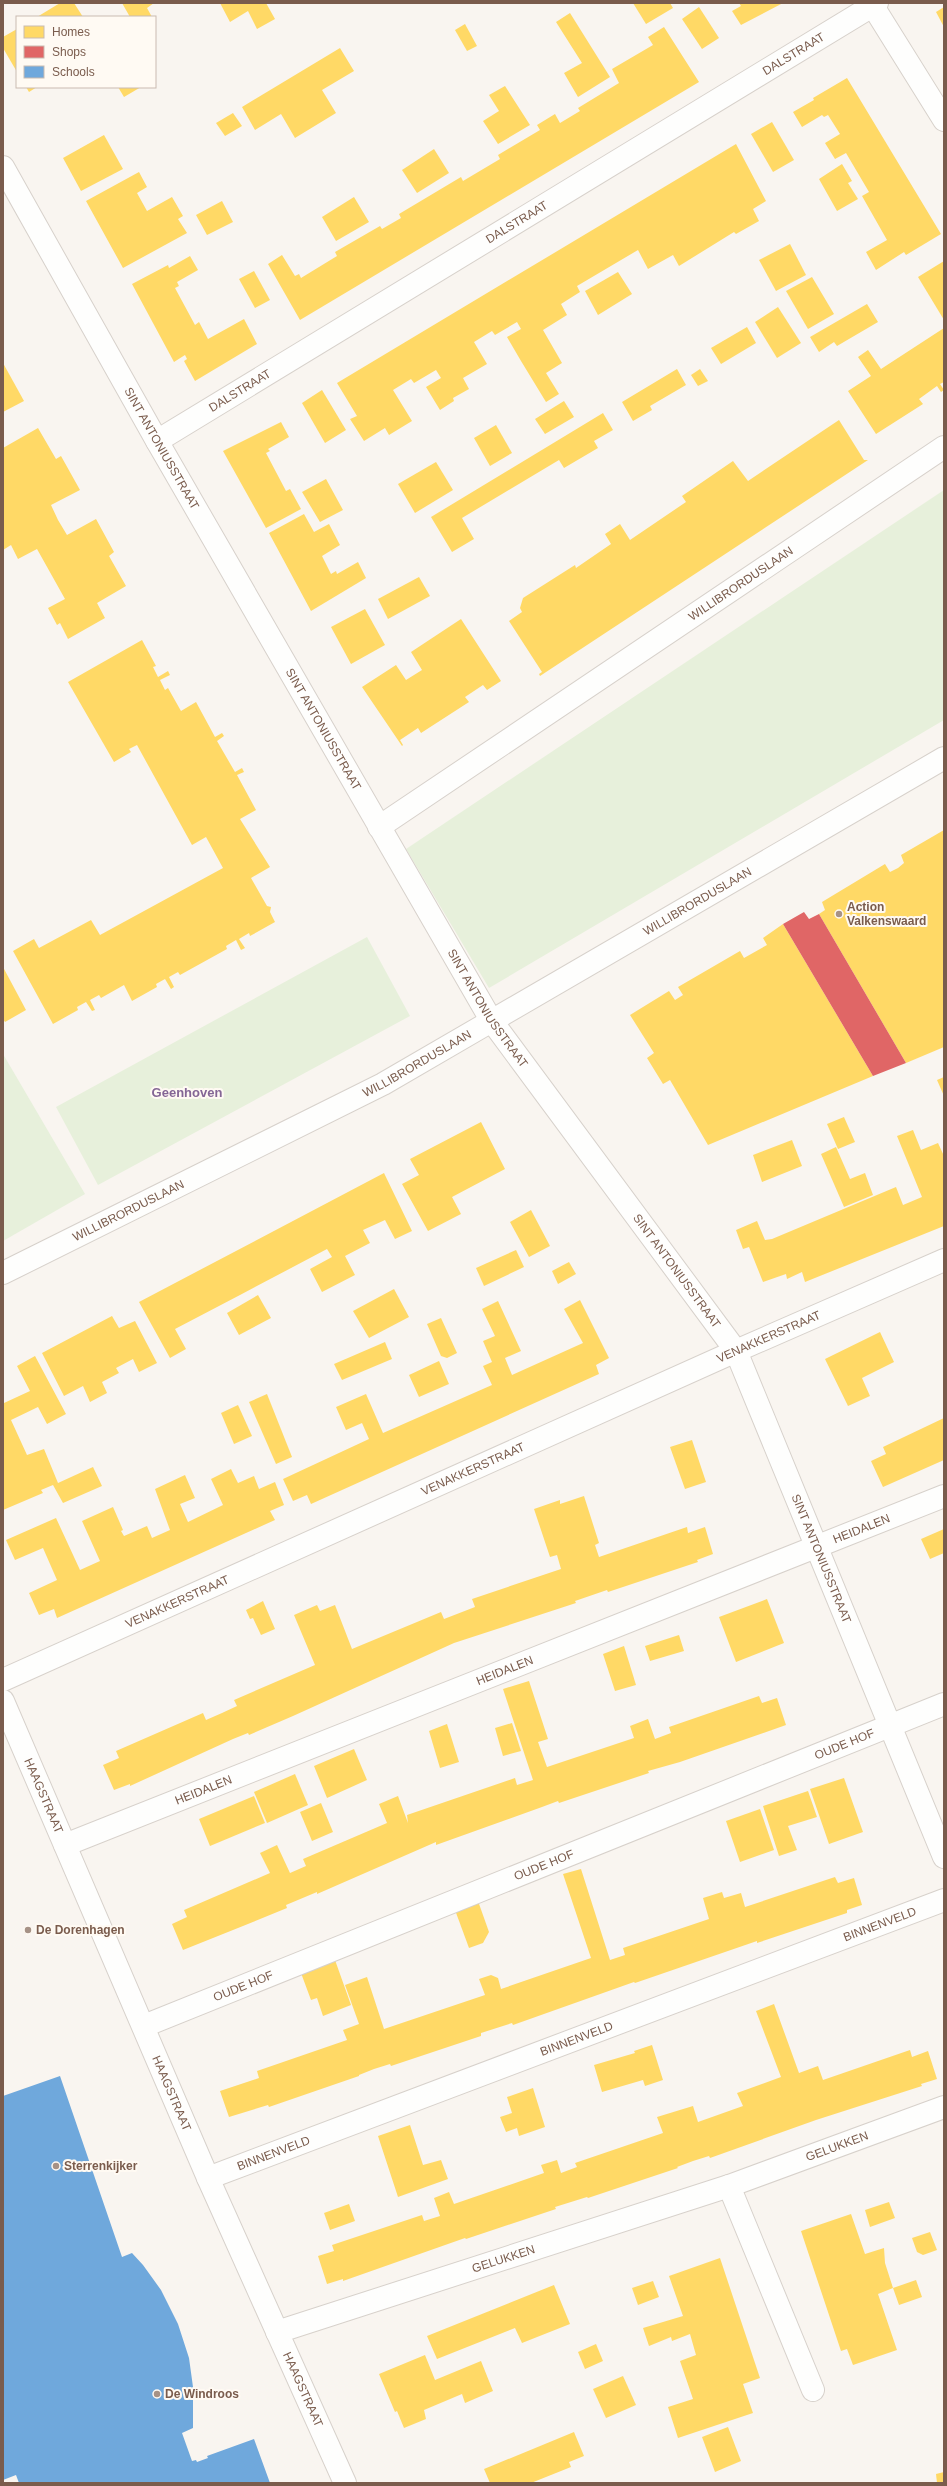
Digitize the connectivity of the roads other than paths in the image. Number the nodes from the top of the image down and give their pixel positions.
1 (874, 4) edge
2 (944, 120) edge
3 (3, 167) edge
4 (157, 441) junction
5 (944, 447) edge
6 (944, 758) edge
7 (378, 827) junction
8 (491, 1020) junction
9 (944, 1260) edge
10 (3, 1273) edge
11 (736, 1351) junction
12 (944, 1496) edge
13 (817, 1547) junction
14 (3, 1680) edge
15 (3, 1701) edge
16 (944, 1704) edge
17 (890, 1726) junction
18 (65, 1845) junction
19 (944, 1857) edge
20 (944, 1900) edge
21 (144, 2026) junction
22 (944, 2106) edge
23 (208, 2178) junction
24 (730, 2186) junction
25 (277, 2332) junction
26 (813, 2390) dead end
27 (345, 2483) edge

1 - 2 street
1 - 4 street, DALSTRAAT
3 - 4 street, SINT ANTONIUSSTRAAT
4 - 7 street, SINT ANTONIUSSTRAAT
5 - 7 street, WILLIBRORDUSLAAN
6 - 8 street, WILLIBRORDUSLAAN
7 - 8 street, SINT ANTONIUSSTRAAT
8 - 10 street, WILLIBRORDUSLAAN
8 - 11 street, SINT ANTONIUSSTRAAT
9 - 11 street, VENAKKERSTRAAT
11 - 13 street, SINT ANTONIUSSTRAAT
11 - 14 street, VENAKKERSTRAAT
12 - 13 street, HEIDALEN
13 - 17 street, SINT ANTONIUSSTRAAT
13 - 18 street, HEIDALEN
15 - 18 street, HAAGSTRAAT
16 - 17 street, OUDE HOF
17 - 19 street, SINT ANTONIUSSTRAAT
17 - 21 street, OUDE HOF
18 - 21 street, HAAGSTRAAT
20 - 23 street, BINNENVELD
21 - 23 street, HAAGSTRAAT
22 - 24 street, GELUKKEN
23 - 25 street, HAAGSTRAAT
24 - 25 street, GELUKKEN
24 - 26 street
25 - 27 street, HAAGSTRAAT

